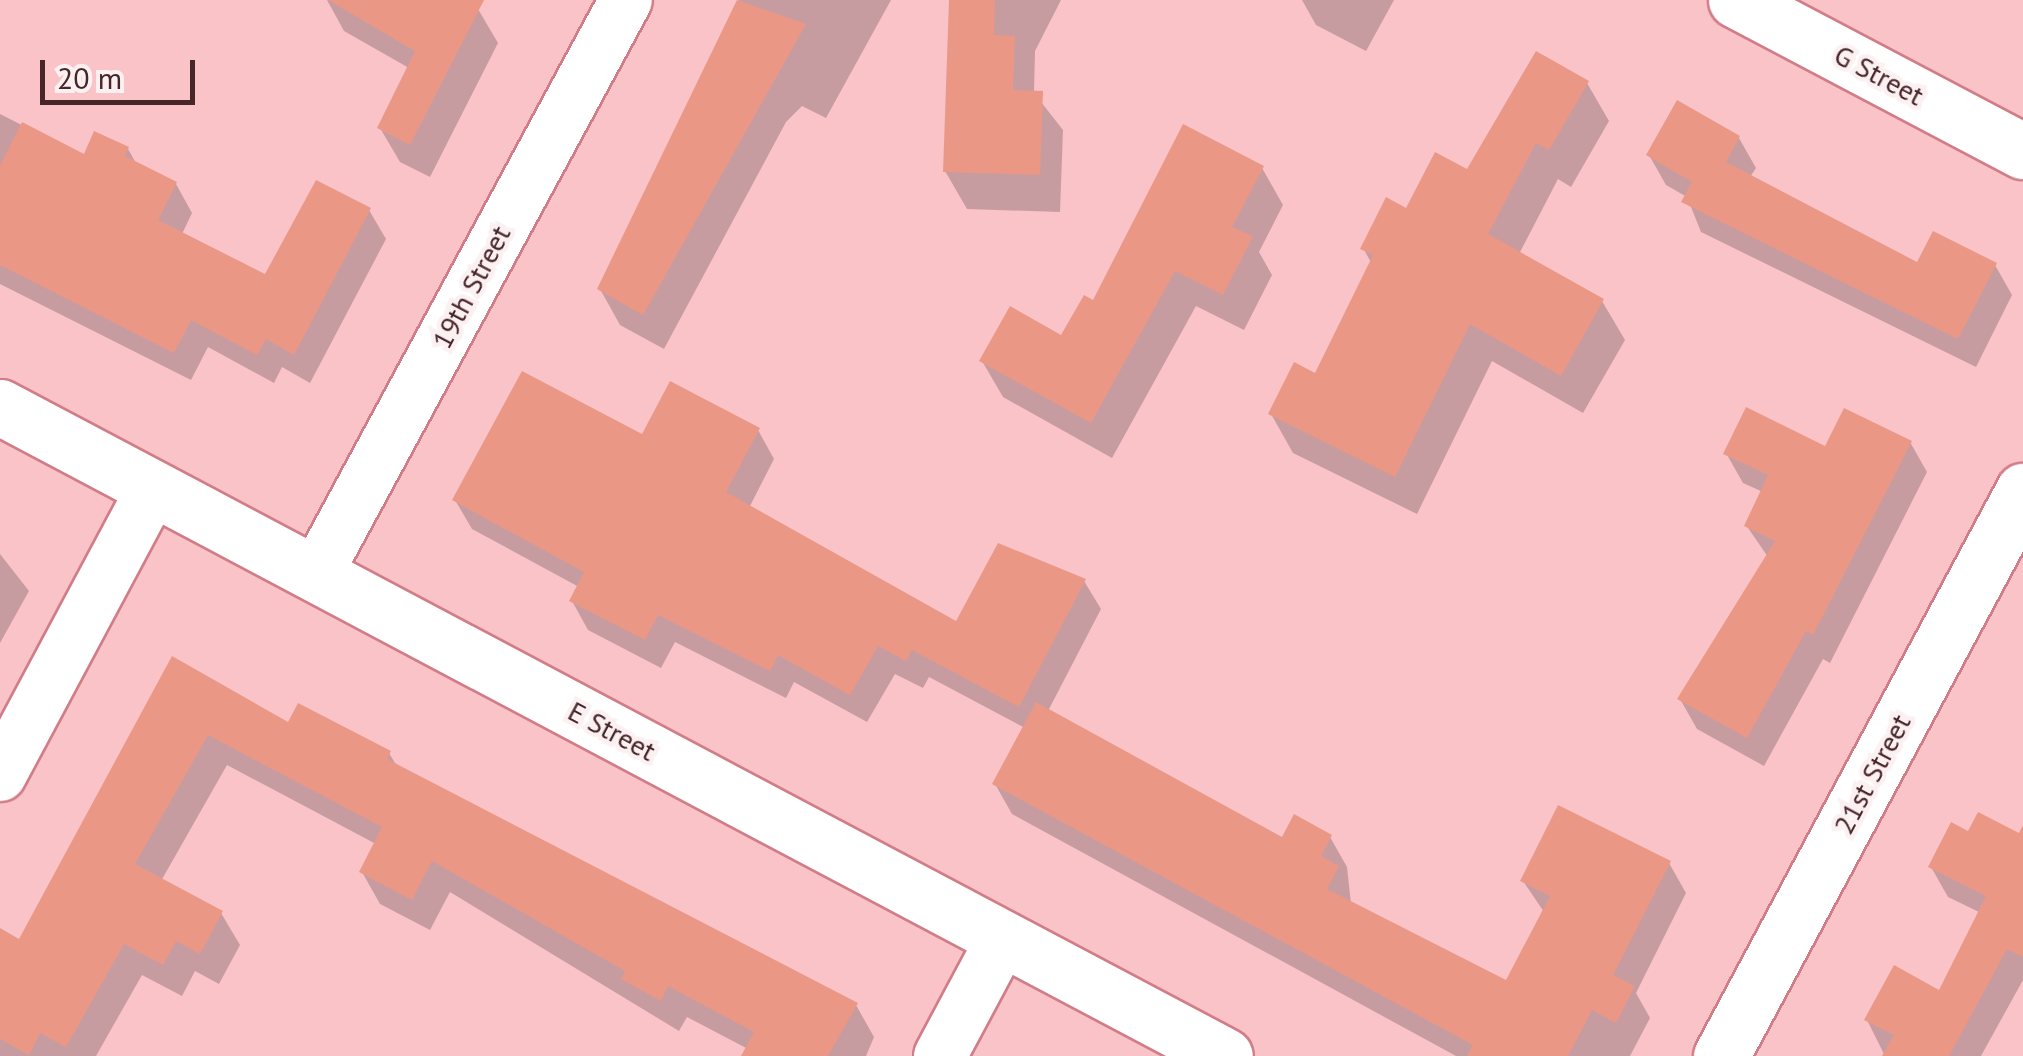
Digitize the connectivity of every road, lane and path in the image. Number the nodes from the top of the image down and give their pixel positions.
1 (626, 0) edge
2 (1736, 0) edge
3 (2023, 151) edge
4 (0, 407) edge
5 (153, 488) junction
6 (2023, 491) edge
7 (316, 574) junction
8 (0, 775) edge
9 (1002, 938) junction
10 (940, 1056) edge
11 (1225, 1056) edge
12 (1721, 1056) edge

1 - 7 street, 19th Street
2 - 3 street, G Street
4 - 5 street, E Street
5 - 7 street, E Street
5 - 8 street
6 - 12 street, 21st Street
7 - 9 street, E Street
9 - 10 street
9 - 11 street, E Street

